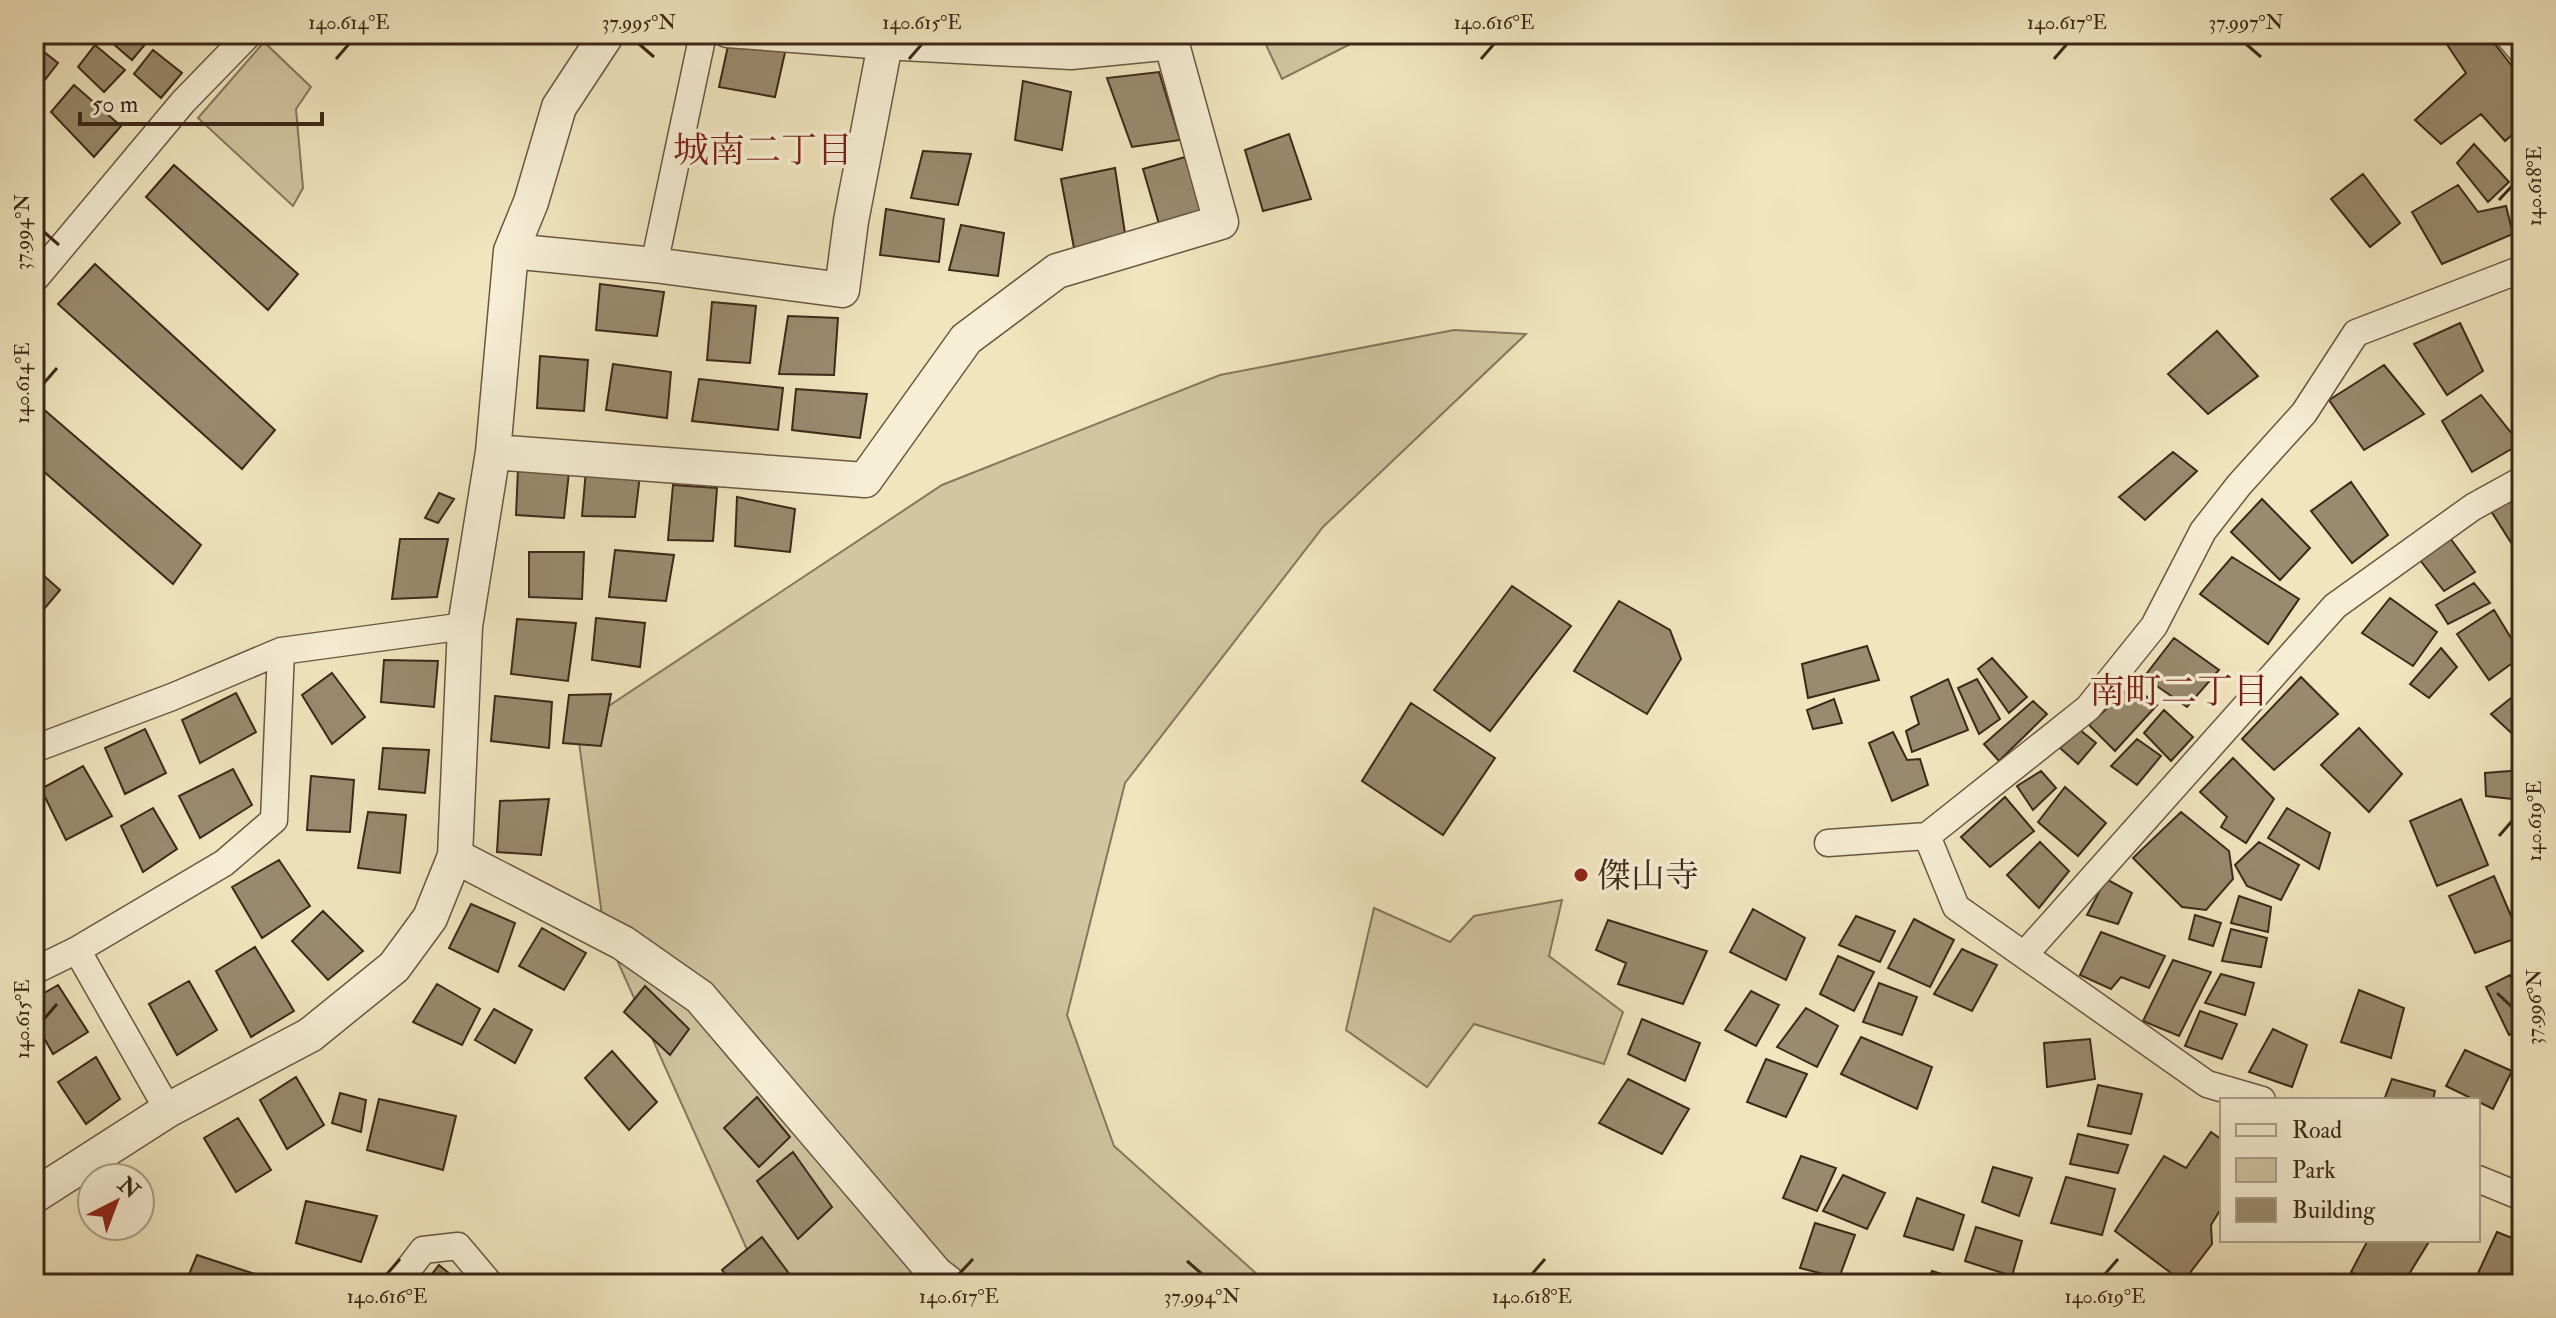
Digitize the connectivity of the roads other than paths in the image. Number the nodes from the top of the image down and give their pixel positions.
1 (249, 34) edge
2 (607, 34) edge
3 (703, 34) edge
4 (727, 34) edge
5 (2507, 34) edge
6 (886, 40) edge
7 (1171, 40) edge
8 (2522, 52) edge
9 (511, 251) junction
10 (654, 265) junction
11 (2522, 269) edge
12 (34, 280) edge
13 (493, 452) junction
14 (2522, 480) edge
15 (465, 626) junction
16 (281, 651) junction
17 (34, 749) edge
18 (1927, 836) junction
19 (1828, 843) dead end
20 (455, 856) junction
21 (77, 950) junction
22 (2024, 955) junction
23 (34, 971) edge
24 (2255, 1098) edge
25 (168, 1110) junction
26 (2480, 1180) edge
27 (34, 1196) edge
28 (2522, 1197) edge
29 (397, 1284) edge
30 (490, 1284) edge
31 (949, 1284) edge

1 - 12 street
2 - 9 street
3 - 10 street
4 - 6 street
5 - 8 street
6 - 7 street
6 - 10 street
7 - 13 street
9 - 10 street
9 - 13 street
11 - 18 street
13 - 15 street
14 - 22 street
15 - 16 street
15 - 20 street
16 - 17 street
16 - 21 street
18 - 19 street
18 - 22 street
20 - 25 street
20 - 31 street
21 - 23 street
21 - 25 street
22 - 24 street
25 - 27 street
26 - 28 street
29 - 30 street

